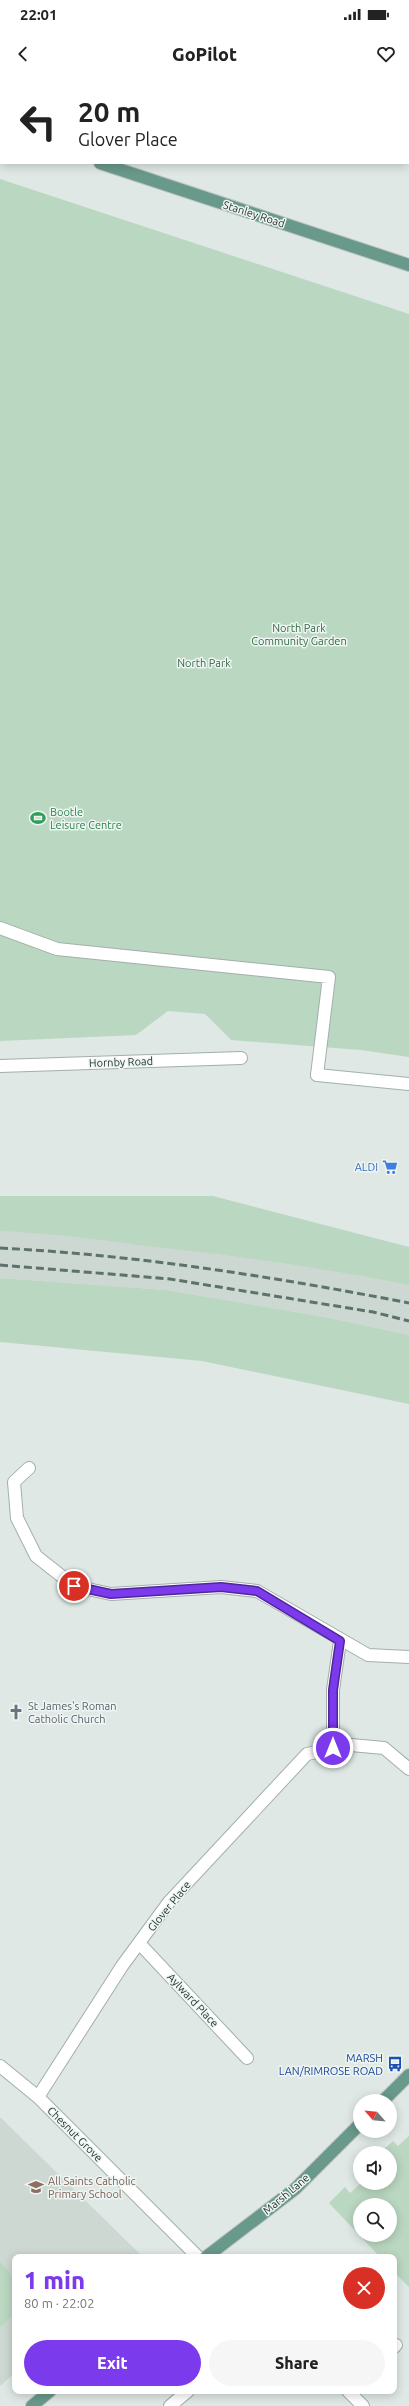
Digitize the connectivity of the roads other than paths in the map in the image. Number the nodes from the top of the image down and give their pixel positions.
1 (103, 164) edge
2 (409, 264) edge
3 (0, 928) edge
4 (241, 1058) dead end
5 (0, 1066) edge
6 (409, 1084) edge
7 (28, 1468) dead end
8 (340, 1641) junction
9 (409, 1657) edge
10 (333, 1748) junction
11 (409, 1769) edge
12 (139, 1943) junction
13 (247, 2058) dead end
14 (0, 2066) edge
15 (409, 2075) edge
16 (390, 2094) edge
17 (38, 2097) junction
18 (353, 2131) edge
19 (195, 2254) edge
20 (210, 2254) edge
21 (46, 2394) edge
22 (184, 2394) edge
23 (351, 2394) edge
24 (32, 2406) edge
25 (170, 2406) edge
26 (363, 2406) edge

1 - 2 main road, Stanley Road
3 - 6 street
4 - 5 street, Hornby Road
7 - 8 street
8 - 9 street
8 - 10 street
10 - 11 street, Glover Place
10 - 12 street, Glover Place
12 - 13 street, Aylward Place
12 - 17 street, Glover Place
14 - 17 street, Chesnut Grove
15 - 16 main road
17 - 19 street, Chesnut Grove
18 - 20 main road, Marsh Lane
21 - 24 main road
22 - 25 street
23 - 26 street

